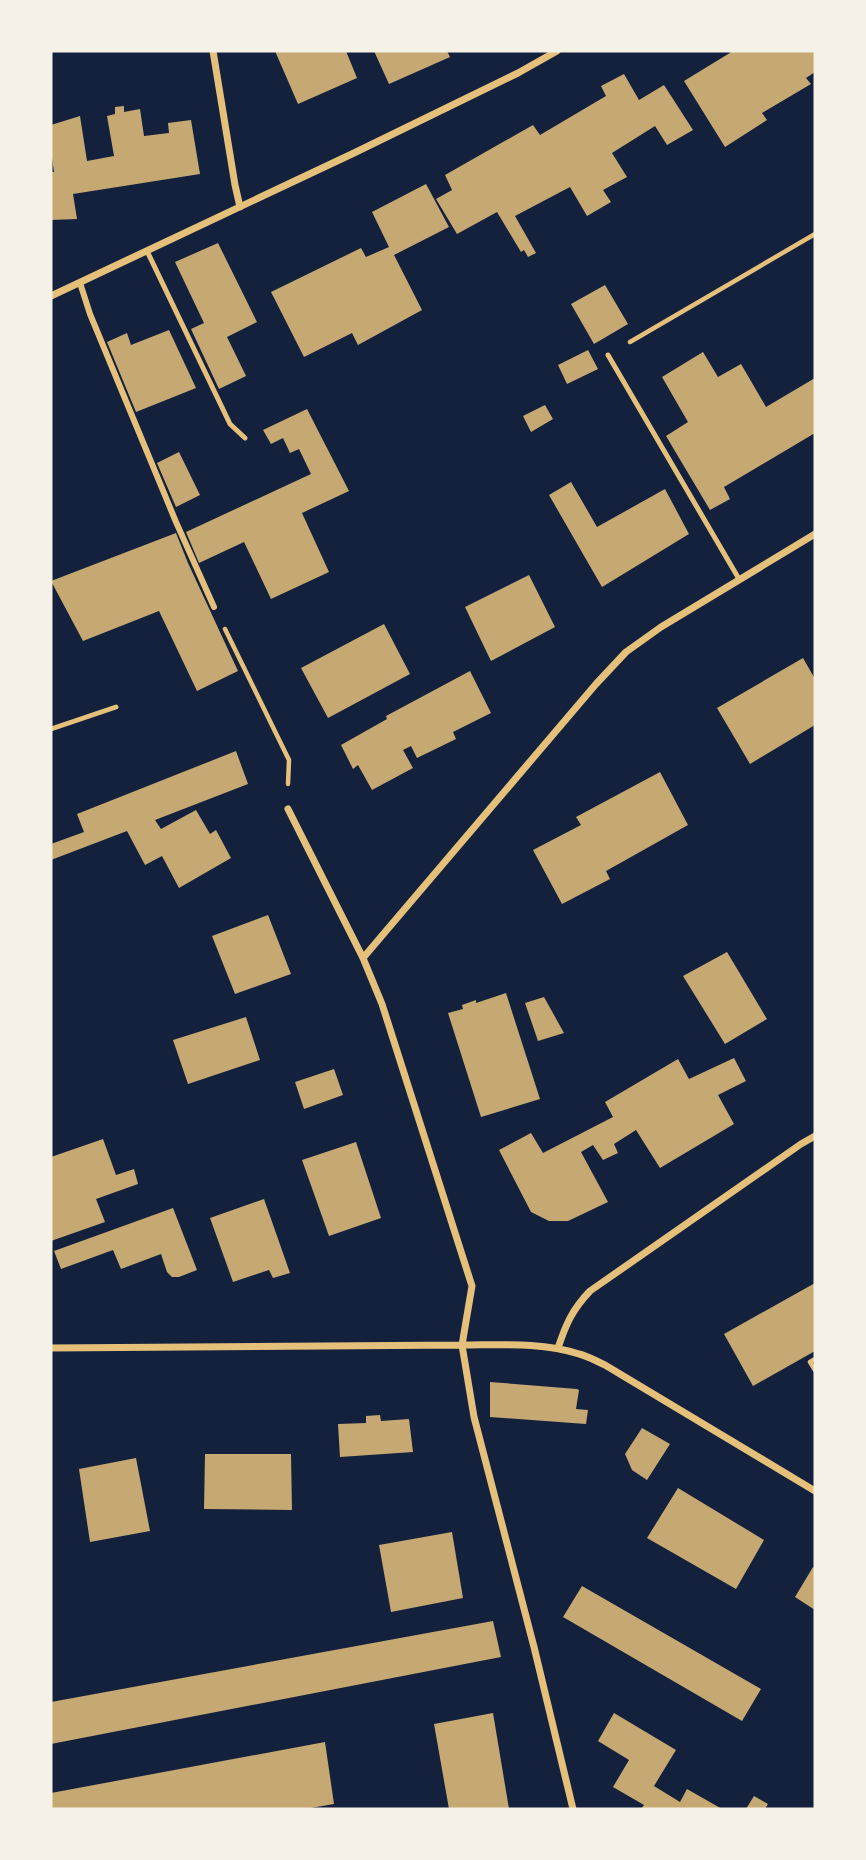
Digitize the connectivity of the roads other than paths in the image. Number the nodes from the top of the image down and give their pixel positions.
1 (213, 51) edge
2 (557, 51) edge
3 (240, 207) junction
4 (147, 251) junction
5 (80, 283) junction
6 (51, 296) edge
7 (608, 355) road end
8 (245, 438) dead end
9 (815, 534) edge
10 (739, 579) junction
11 (214, 607) road end
12 (116, 707) dead end
13 (51, 729) edge
14 (288, 809) road end
15 (363, 958) junction
16 (815, 1136) edge
17 (463, 1345) junction
18 (51, 1348) edge
19 (558, 1348) junction
20 (815, 1491) edge
21 (573, 1809) edge

1 - 3 street
2 - 3 street
3 - 4 street
4 - 5 street
4 - 8 lane
5 - 6 street
5 - 11 street
7 - 10 lane
9 - 10 street
10 - 15 street
12 - 13 lane
14 - 15 street
15 - 17 street
16 - 19 street
17 - 18 street
17 - 19 street
17 - 21 street
19 - 20 street

